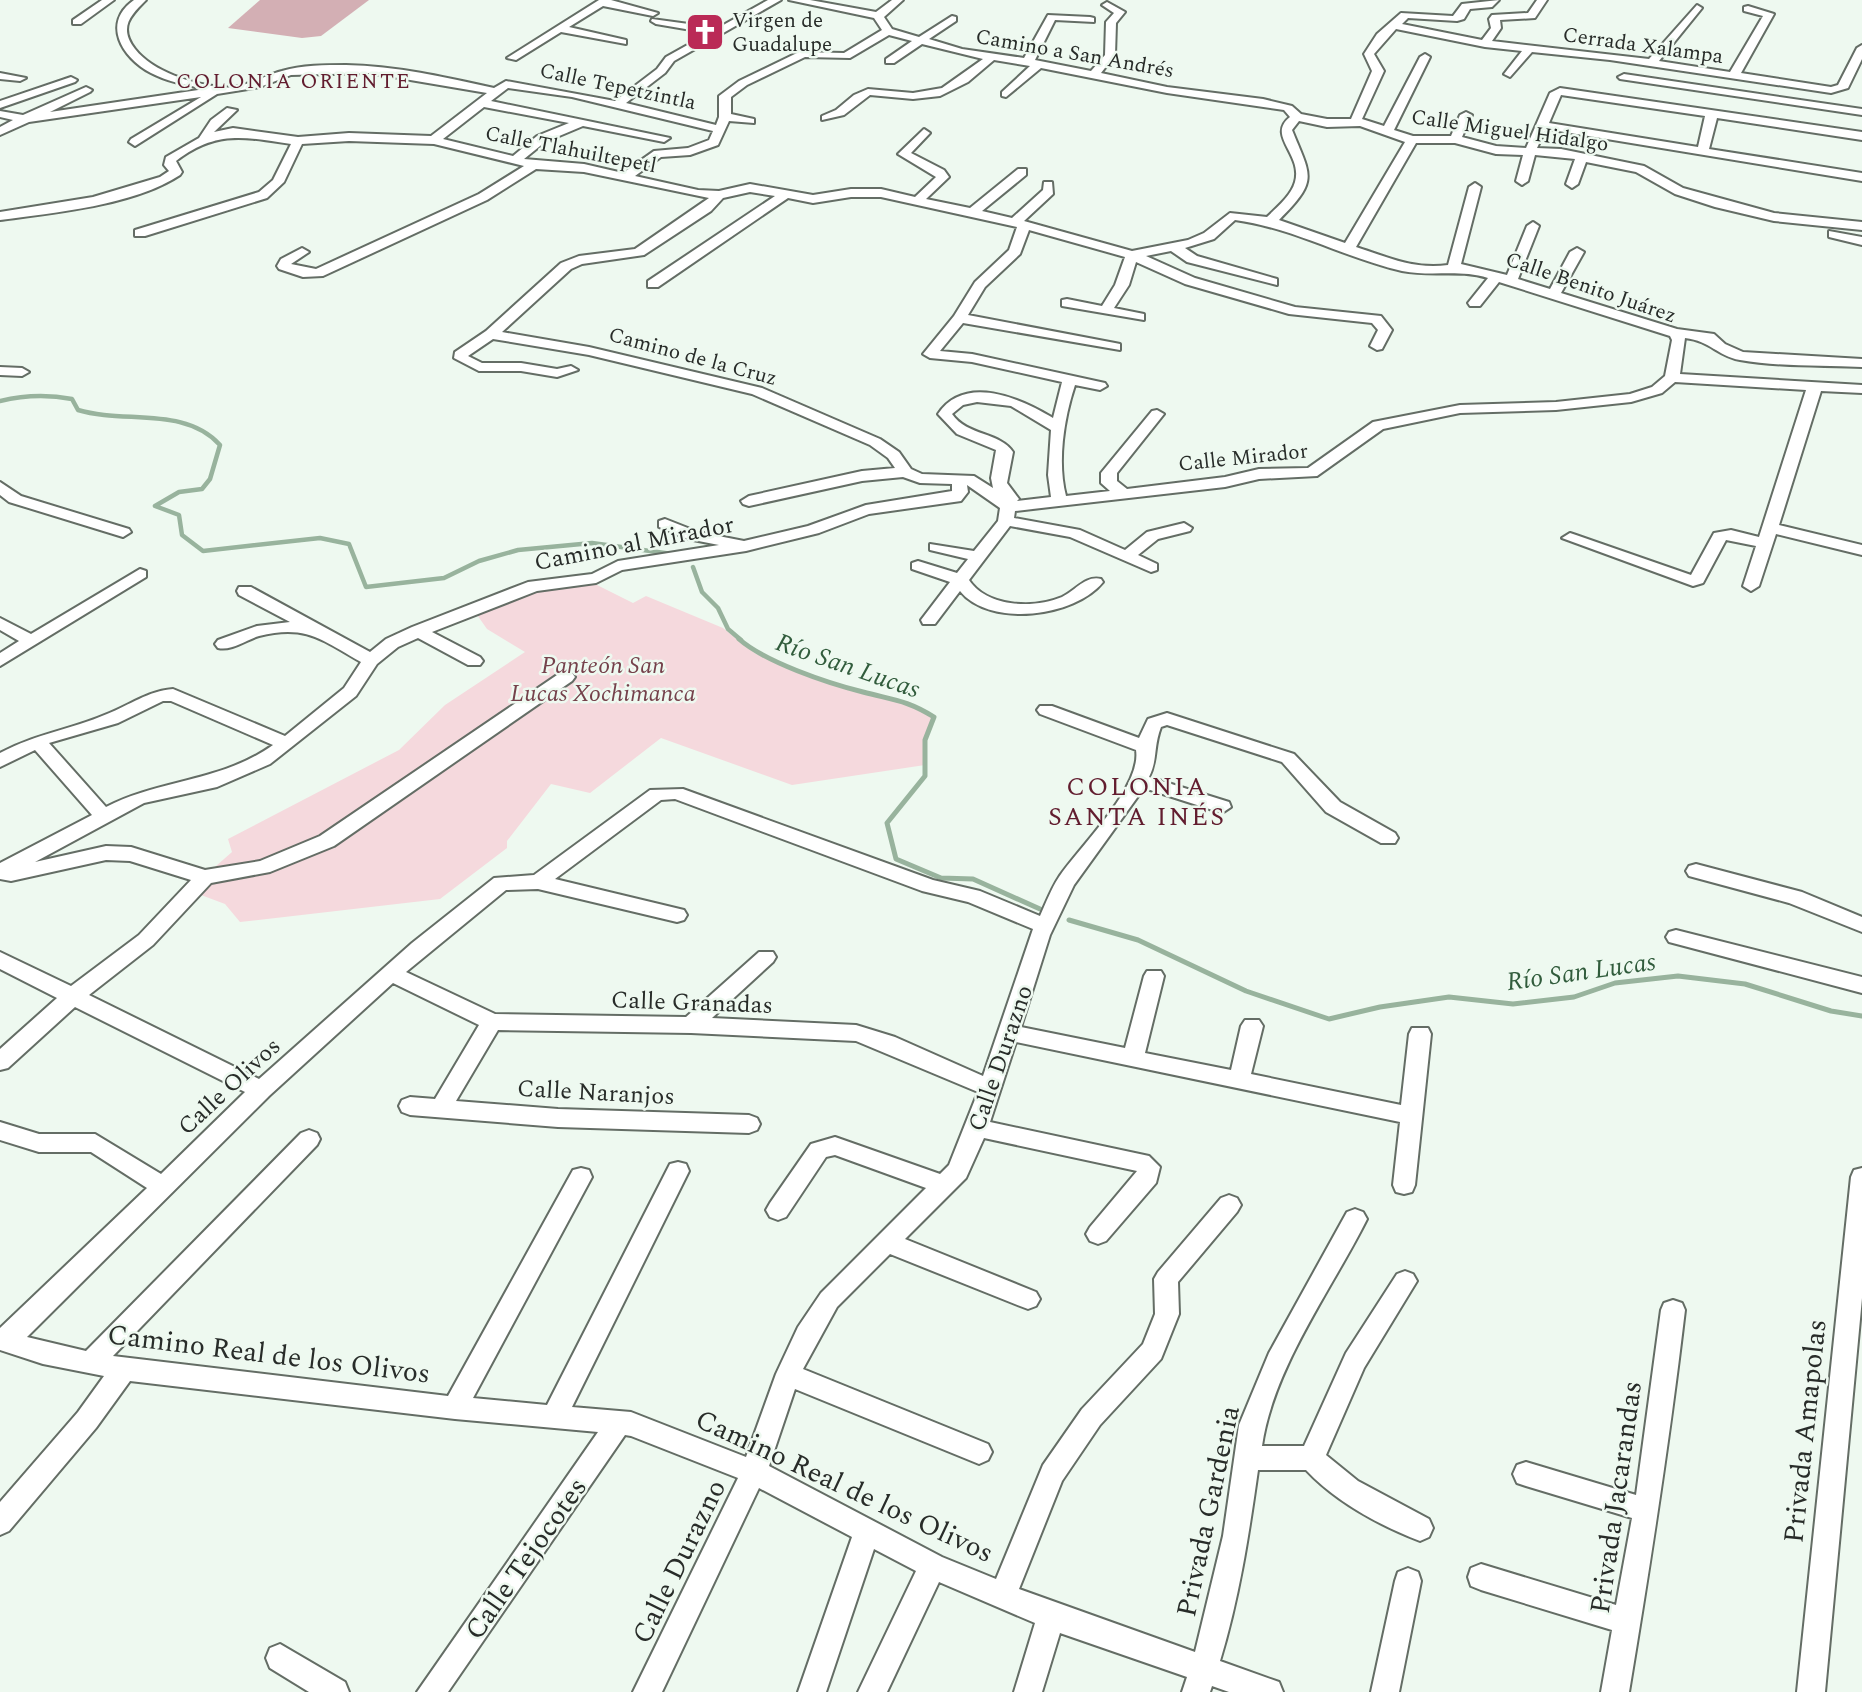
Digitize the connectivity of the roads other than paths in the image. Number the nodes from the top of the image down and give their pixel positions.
1 (108, 0) edge
2 (141, 0) edge
3 (776, 0) edge
4 (794, 0) edge
5 (898, 0) edge
6 (1417, 0) edge
7 (1494, 0) edge
8 (1542, 0) edge
9 (1772, 1) edge
10 (604, 2) edge
11 (1107, 5) dead end
12 (1697, 8) dead end
13 (1748, 9) dead end
14 (1769, 14) junction
15 (1405, 15) junction
16 (878, 16) junction
17 (951, 19) dead end
18 (1090, 20) dead end
19 (77, 22) dead end
20 (1395, 26) junction
21 (561, 29) junction
22 (718, 31) junction
23 (888, 31) junction
24 (622, 42) dead end
25 (920, 42) junction
26 (1485, 44) junction
27 (1530, 48) junction
28 (1862, 48) edge
29 (846, 56) junction
30 (1426, 57) dead end
31 (512, 58) dead end
32 (990, 58) junction
33 (863, 61) dead end
34 (890, 61) dead end
35 (1034, 63) junction
36 (1651, 64) junction
37 (1094, 74) junction
38 (1510, 74) dead end
39 (0, 76) edge
40 (1624, 77) dead end
41 (1733, 77) junction
42 (20, 78) dead end
43 (71, 80) dead end
44 (86, 90) dead end
45 (223, 90) junction
46 (496, 92) junction
47 (1006, 94) dead end
48 (1740, 96) junction
49 (481, 103) junction
50 (0, 105) edge
51 (617, 105) junction
52 (231, 110) dead end
53 (1862, 112) edge
54 (1712, 113) junction
55 (0, 114) edge
56 (1466, 114) dead end
57 (1736, 116) junction
58 (725, 117) junction
59 (1297, 117) junction
60 (826, 118) dead end
61 (23, 119) junction
62 (750, 121) dead end
63 (580, 122) junction
64 (1355, 122) junction
65 (1542, 125) junction
66 (720, 129) junction
67 (0, 131) edge
68 (1388, 131) junction
69 (924, 133) dead end
70 (1862, 136) edge
71 (664, 138) dead end
72 (204, 139) junction
73 (1455, 139) junction
74 (434, 140) junction
75 (1412, 140) junction
76 (298, 141) junction
77 (135, 142) dead end
78 (1703, 150) junction
79 (1530, 154) junction
80 (1582, 157) junction
81 (516, 160) junction
82 (534, 165) junction
83 (1022, 172) dead end
84 (625, 177) junction
85 (1862, 177) edge
86 (1522, 181) dead end
87 (1572, 184) dead end
88 (1048, 185) dead end
89 (1475, 187) dead end
90 (786, 194) junction
91 (719, 195) junction
92 (916, 202) junction
93 (972, 213) junction
94 (0, 217) edge
95 (1270, 221) junction
96 (1022, 223) junction
97 (1533, 226) dead end
98 (1862, 226) edge
99 (140, 233) dead end
100 (1834, 234) dead end
101 (1862, 241) edge
102 (1174, 247) junction
103 (1349, 247) junction
104 (1577, 251) dead end
105 (302, 252) dead end
106 (1132, 255) junction
107 (1454, 268) junction
108 (1496, 277) junction
109 (1511, 281) junction
110 (1272, 282) dead end
111 (653, 284) dead end
112 (1553, 295) junction
113 (1068, 303) dead end
114 (1475, 303) dead end
115 (1105, 310) junction
116 (1139, 317) dead end
117 (960, 318) junction
118 (1675, 333) junction
119 (491, 334) junction
120 (1377, 346) dead end
121 (1115, 347) dead end
122 (1862, 363) edge
123 (571, 370) dead end
124 (0, 371) edge
125 (22, 372) dead end
126 (1672, 378) junction
127 (1070, 379) junction
128 (1100, 386) dead end
129 (1815, 386) junction
130 (1862, 389) edge
131 (1157, 414) dead end
132 (1059, 428) junction
133 (905, 472) junction
134 (959, 479) junction
135 (0, 487) edge
136 (1122, 492) junction
137 (748, 501) dead end
138 (1060, 501) junction
139 (1013, 511) junction
140 (664, 524) dead end
141 (1184, 528) dead end
142 (123, 532) dead end
143 (1769, 536) junction
144 (1570, 538) dead end
145 (746, 546) junction
146 (936, 547) dead end
147 (1862, 550) edge
148 (1128, 555) junction
149 (981, 556) junction
150 (918, 566) dead end
151 (1151, 567) dead end
152 (140, 574) dead end
153 (961, 580) junction
154 (1095, 582) dead end
155 (1751, 586) dead end
156 (245, 591) dead end
157 (929, 620) dead end
158 (0, 622) edge
159 (306, 626) junction
160 (418, 631) junction
161 (31, 641) junction
162 (224, 644) dead end
163 (372, 660) junction
164 (0, 661) edge
165 (474, 661) dead end
166 (566, 677) dead end
167 (1046, 710) dead end
168 (1078, 722) junction
169 (1067, 739) dead end
170 (37, 741) junction
171 (287, 744) junction
172 (1144, 747) junction
173 (0, 761) edge
174 (1138, 779) junction
175 (1222, 807) dead end
176 (103, 816) junction
177 (1388, 838) dead end
178 (1696, 871) dead end
179 (0, 874) edge
180 (205, 877) junction
181 (538, 882) junction
182 (677, 915) dead end
183 (1862, 925) edge
184 (1045, 926) junction
185 (1676, 937) dead end
186 (766, 957) dead end
187 (0, 960) edge
188 (392, 974) junction
189 (1154, 976) dead end
190 (1862, 985) edge
191 (74, 995) junction
192 (492, 1022) junction
193 (691, 1025) junction
194 (1252, 1026) dead end
195 (1010, 1034) junction
196 (1420, 1034) dead end
197 (1133, 1059) junction
198 (0, 1062) edge
199 (1239, 1081) junction
200 (991, 1085) junction
201 (261, 1090) junction
202 (410, 1106) dead end
203 (441, 1108) junction
204 (1411, 1116) junction
205 (749, 1124) dead end
206 (977, 1128) junction
207 (0, 1131) edge
208 (309, 1139) dead end
209 (678, 1171) dead end
210 (581, 1177) dead end
211 (1862, 1177) edge
212 (1404, 1185) dead end
213 (162, 1186) junction
214 (945, 1186) junction
215 (1229, 1205) dead end
216 (778, 1210) dead end
217 (1355, 1219) dead end
218 (1098, 1234) dead end
219 (889, 1243) junction
220 (1405, 1281) dead end
221 (1028, 1298) dead end
222 (1673, 1310) dead end
223 (3, 1340) edge
224 (91, 1362) junction
225 (124, 1369) junction
226 (788, 1374) junction
227 (455, 1408) junction
228 (554, 1417) junction
229 (619, 1423) junction
230 (979, 1452) dead end
231 (1248, 1458) junction
232 (1312, 1458) junction
233 (754, 1472) junction
234 (1525, 1474) dead end
235 (1646, 1510) junction
236 (0, 1522) edge
237 (1420, 1528) dead end
238 (867, 1532) junction
239 (933, 1566) junction
240 (1481, 1577) dead end
241 (1408, 1581) dead end
242 (1003, 1595) junction
243 (1051, 1616) junction
244 (1629, 1622) junction
245 (280, 1658) dead end
246 (1199, 1681) edge
247 (335, 1692) edge
248 (431, 1692) edge
249 (647, 1692) edge
250 (812, 1692) edge
251 (872, 1692) edge
252 (1028, 1692) edge
253 (1269, 1692) edge
254 (1385, 1692) edge
255 (1615, 1692) edge
256 (1811, 1692) edge

1 - 19 street
2 - 45 street
3 - 22 street
4 - 16 street
5 - 16 street
6 - 15 street
7 - 15 street
8 - 26 street
9 - 14 street
10 - 21 street
10 - 22 street
11 - 37 street
12 - 36 street
13 - 14 street
14 - 41 street
15 - 20 street
16 - 23 street
17 - 25 street
18 - 35 street
20 - 26 street, Cerrada Xalampa
20 - 64 street
21 - 24 street
21 - 31 street
22 - 51 street
23 - 25 street, Camino a San Andrés
23 - 29 street
25 - 32 street, Camino a San Andrés
25 - 34 street
26 - 27 street, Cerrada Xalampa
27 - 36 street, Cerrada Xalampa
27 - 38 street
28 - 41 street, Cerrada Xalampa
29 - 33 street
29 - 58 street
30 - 68 street
32 - 35 street, Camino a San Andrés
32 - 60 street
35 - 37 street, Camino a San Andrés
35 - 47 street
36 - 41 street, Cerrada Xalampa
37 - 59 street, Camino a San Andrés
39 - 42 street
40 - 48 street
43 - 50 street
44 - 61 street
45 - 46 street
45 - 61 street
45 - 77 street
46 - 49 street
46 - 51 street, Calle Tepetzintla
48 - 53 street
48 - 57 street
49 - 63 street
49 - 74 street
51 - 66 street, Calle Tepetzintla
52 - 72 street
54 - 57 street
54 - 65 street
54 - 78 street
55 - 61 street
56 - 73 street
57 - 70 street
58 - 62 street
58 - 66 street
59 - 64 street, Camino a San Andrés
59 - 95 street
61 - 67 street
63 - 71 street
63 - 81 street
64 - 68 street, Calle Miguel Hidalgo
65 - 78 street
65 - 79 street
66 - 84 street
68 - 75 street, Calle Miguel Hidalgo
69 - 92 street
72 - 76 street, Calle Tlahuiltepetl
72 - 94 street, Calle Tlahuiltepetl
73 - 75 street, Calle Miguel Hidalgo
73 - 79 street, Calle Miguel Hidalgo
74 - 76 street, Calle Tlahuiltepetl
74 - 81 street, Calle Tlahuiltepetl
75 - 103 street
76 - 99 street
78 - 85 street
79 - 80 street, Calle Miguel Hidalgo
79 - 86 street
80 - 87 street
80 - 98 street, Calle Miguel Hidalgo
81 - 82 street, Calle Tlahuiltepetl
82 - 84 street, Calle Tlahuiltepetl
82 - 105 street
83 - 93 street
84 - 91 street, Calle Tlahuiltepetl
88 - 96 street
89 - 107 street
90 - 91 street, Calle Tlahuiltepetl
90 - 92 street
90 - 111 street
91 - 119 street
92 - 93 street
93 - 96 street
95 - 102 street, Calle Benito Juárez
95 - 103 street, Calle Benito Juárez
96 - 106 street
96 - 117 street
97 - 109 street
100 - 101 street
102 - 106 street, Calle Benito Juárez
102 - 110 street
103 - 107 street, Calle Benito Juárez
104 - 112 street
106 - 115 street
106 - 120 street
107 - 108 street, Calle Benito Juárez
108 - 109 street, Calle Benito Juárez
108 - 114 street
109 - 112 street, Calle Benito Juárez
112 - 118 street, Calle Benito Juárez
113 - 115 street
115 - 116 street
117 - 121 street
117 - 127 street
118 - 122 street
118 - 126 street, Calle Benito Juárez
119 - 123 street
119 - 133 street, Camino de la Cruz
124 - 125 street
126 - 129 street
126 - 136 street, Calle Mirador
127 - 128 street
127 - 132 street
129 - 130 street
129 - 143 street
131 - 136 street
132 - 138 street
132 - 139 street
133 - 134 street
133 - 137 street
134 - 139 street
134 - 145 street, Camino al Mirador
135 - 142 street
136 - 138 street, Calle Mirador
138 - 139 street, Calle Mirador
139 - 148 street
139 - 149 street
140 - 145 street
141 - 148 street
143 - 144 street
143 - 147 street
143 - 155 street
145 - 160 street, Camino al Mirador
146 - 149 street
148 - 151 street
149 - 153 street
150 - 153 street
152 - 161 street
153 - 154 street
153 - 157 street
156 - 159 street
158 - 161 street
159 - 162 street
159 - 163 street
160 - 163 street, Camino al Mirador
160 - 165 street
161 - 164 street
163 - 171 street, Camino al Mirador
166 - 180 street
167 - 168 street
168 - 169 street
168 - 172 street
170 - 171 street
170 - 173 street
170 - 176 street
171 - 176 street, Camino al Mirador
172 - 174 street, Calle Durazno
172 - 177 street
174 - 175 street
174 - 184 street, Calle Durazno
176 - 179 street, Camino al Mirador
178 - 183 street
179 - 180 street
180 - 191 street
181 - 182 street
181 - 184 street
181 - 188 street, Calle Olivos
184 - 195 street, Calle Durazno
185 - 190 street
186 - 193 street
187 - 191 street
188 - 192 street, Calle Granadas
188 - 201 street, Calle Olivos
189 - 197 street
191 - 198 street
191 - 201 street
192 - 193 street, Calle Granadas
192 - 203 street
193 - 200 street, Calle Granadas
194 - 199 street
195 - 197 street
195 - 200 street, Calle Durazno
196 - 204 street
197 - 199 street
199 - 204 street
200 - 206 street, Calle Durazno
201 - 213 street, Calle Olivos
202 - 203 street, Calle Naranjos
203 - 205 street, Calle Naranjos
204 - 212 street
206 - 214 street, Calle Durazno
206 - 218 street
207 - 213 street
208 - 224 street
209 - 228 street
210 - 227 street
211 - 256 street, Privada Amapolas
213 - 223 street, Calle Olivos
214 - 216 street
214 - 219 street, Calle Durazno
215 - 242 street
217 - 231 street, Privada Gardenia
219 - 221 street
219 - 226 street, Calle Durazno
220 - 232 street
222 - 235 street, Privada Jacarandas
223 - 224 street, Camino Real de los Olivos
224 - 225 street, Camino Real de los Olivos
225 - 227 street, Camino Real de los Olivos
225 - 236 street
226 - 230 street
226 - 233 street, Calle Durazno
227 - 228 street, Camino Real de los Olivos
228 - 229 street, Camino Real de los Olivos
229 - 233 street, Camino Real de los Olivos
229 - 248 street, Calle Tejocotes
231 - 232 street
231 - 246 street, Privada Gardenia
232 - 237 street
233 - 238 street, Camino Real de los Olivos
233 - 249 street, Calle Durazno
234 - 235 street
235 - 244 street, Privada Jacarandas
238 - 239 street, Camino Real de los Olivos
238 - 250 street
239 - 242 street, Camino Real de los Olivos
239 - 251 street
240 - 244 street
241 - 254 street
242 - 243 street, Camino Real de los Olivos
243 - 246 street, Camino Real de los Olivos
243 - 252 street
244 - 255 street, Privada Jacarandas
245 - 247 street
246 - 253 street, Camino Real de los Olivos

